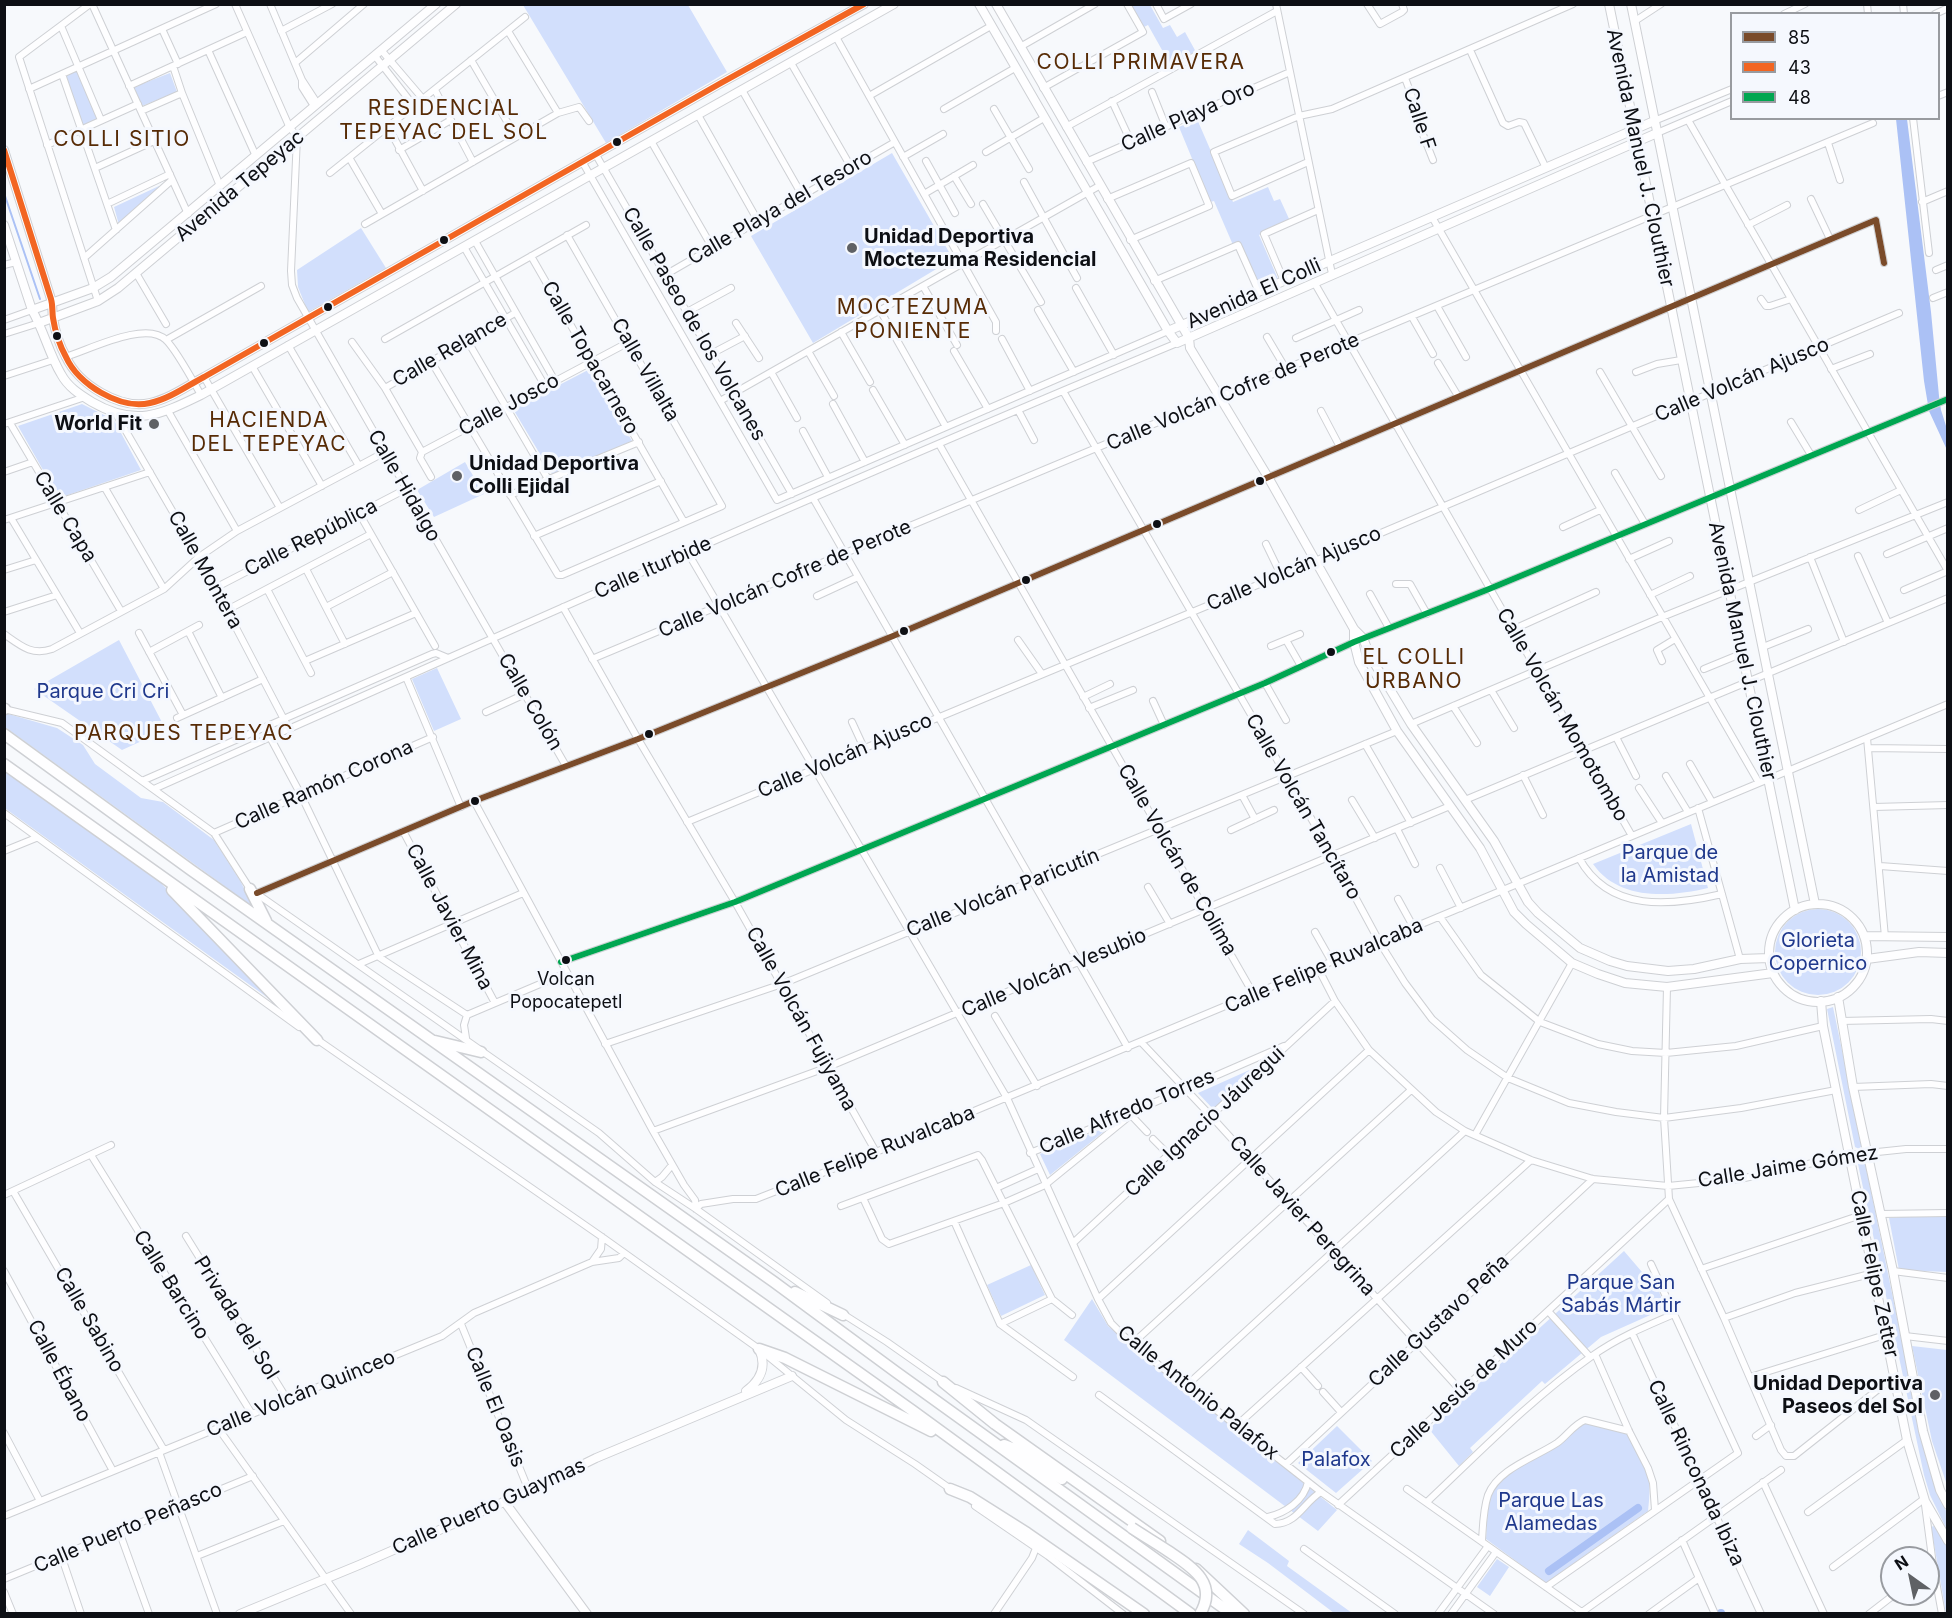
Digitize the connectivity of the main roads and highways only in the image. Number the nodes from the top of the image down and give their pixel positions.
1 (4, 734) edge
2 (4, 764) edge
3 (148, 867) junction
4 (254, 891) road end
5 (267, 924) junction
6 (429, 1039) junction
7 (317, 1040) road end
8 (481, 1052) road end
9 (774, 1282) junction
10 (843, 1315) road end
11 (759, 1348) road end
12 (943, 1382) road end
13 (995, 1424) junction
14 (987, 1438) junction
15 (961, 1447) junction
16 (1022, 1452) junction
17 (950, 1489) road end
18 (1144, 1614) edge
19 (1191, 1614) edge
20 (1200, 1614) edge
21 (1232, 1614) edge
22 (1244, 1614) edge

1 - 5 highway
2 - 3 highway
3 - 7 highway
3 - 15 highway
4 - 5 highway
5 - 6 highway
6 - 8 highway
6 - 9 highway
9 - 10 highway
9 - 14 highway
11 - 15 highway
12 - 13 highway
13 - 16 highway
13 - 22 highway
14 - 16 highway
14 - 21 highway
15 - 19 highway
16 - 20 highway, bridge
17 - 18 highway

